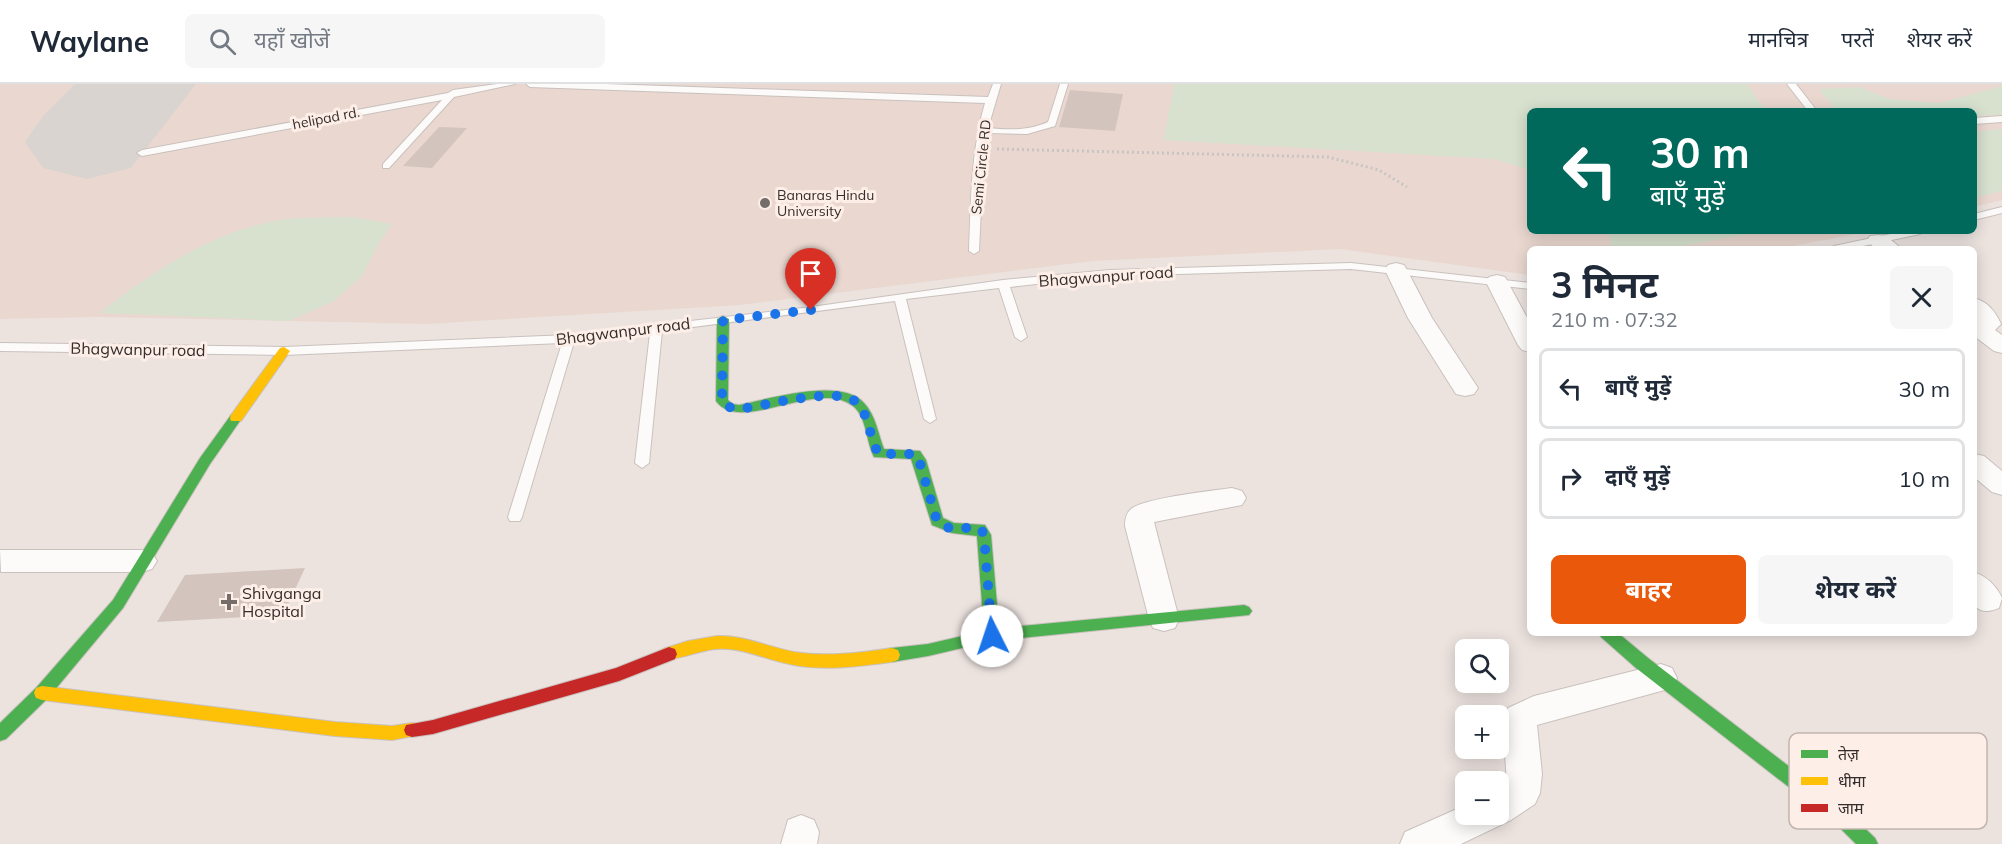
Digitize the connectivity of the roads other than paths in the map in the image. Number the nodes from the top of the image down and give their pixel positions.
1 (511, 84) edge
2 (530, 84) edge
3 (997, 84) edge
4 (1064, 84) edge
5 (1791, 84) edge
6 (453, 93) junction
7 (989, 100) junction
8 (1811, 108) edge
9 (2002, 119) edge
10 (1977, 121) edge
11 (983, 130) junction
12 (142, 153) dead end
13 (386, 166) dead end
14 (2002, 210) edge
15 (1977, 216) edge
16 (1911, 234) edge
17 (1884, 245) edge
18 (974, 251) dead end
19 (1396, 270) junction
20 (1497, 282) junction
21 (1003, 284) junction
22 (1527, 286) edge
23 (900, 298) junction
24 (1977, 307) edge
25 (723, 320) junction
26 (657, 327) junction
27 (1021, 337) dead end
28 (569, 339) junction
29 (1527, 339) edge
30 (2002, 346) edge
31 (0, 347) edge
32 (284, 351) junction
33 (1465, 388) dead end
34 (930, 419) dead end
35 (642, 463) dead end
36 (1977, 465) edge
37 (2001, 482) edge
38 (1232, 498) dead end
39 (515, 517) dead end
40 (0, 561) edge
41 (141, 561) junction
42 (1244, 611) dead end
43 (1164, 619) junction
44 (992, 636) junction
45 (1611, 636) edge
46 (1661, 678) junction
47 (42, 693) junction
48 (0, 734) edge
49 (1789, 777) edge
50 (1509, 801) edge
51 (1463, 825) edge
52 (1853, 829) edge
53 (1418, 844) edge
54 (1869, 844) edge

1 - 6 lane, helipad rd.
2 - 7 lane
3 - 7 lane, Semi Circle RD
4 - 11 lane
5 - 8 lane
6 - 12 lane, helipad rd.
6 - 13 lane
7 - 11 lane, Semi Circle RD
9 - 10 lane
11 - 18 lane, Semi Circle RD
14 - 15 lane
16 - 17 lane
19 - 20 lane, Bhagwanpur road
19 - 21 lane, Bhagwanpur road
19 - 33 street
20 - 22 lane, Bhagwanpur road
20 - 29 street
21 - 23 lane, Bhagwanpur road
21 - 27 lane
23 - 25 lane, Bhagwanpur road
23 - 34 lane
24 - 30 street
25 - 26 lane, Bhagwanpur road
25 - 44 street
26 - 28 lane, Bhagwanpur road
26 - 35 lane
28 - 32 lane, Bhagwanpur road
28 - 39 lane
31 - 32 lane, Bhagwanpur road
32 - 41 street
36 - 37 street
38 - 43 street
40 - 41 street
41 - 47 street
42 - 43 street
43 - 44 street
44 - 47 street
45 - 46 street
46 - 49 street
46 - 50 street
47 - 48 street
51 - 53 street
52 - 54 street

